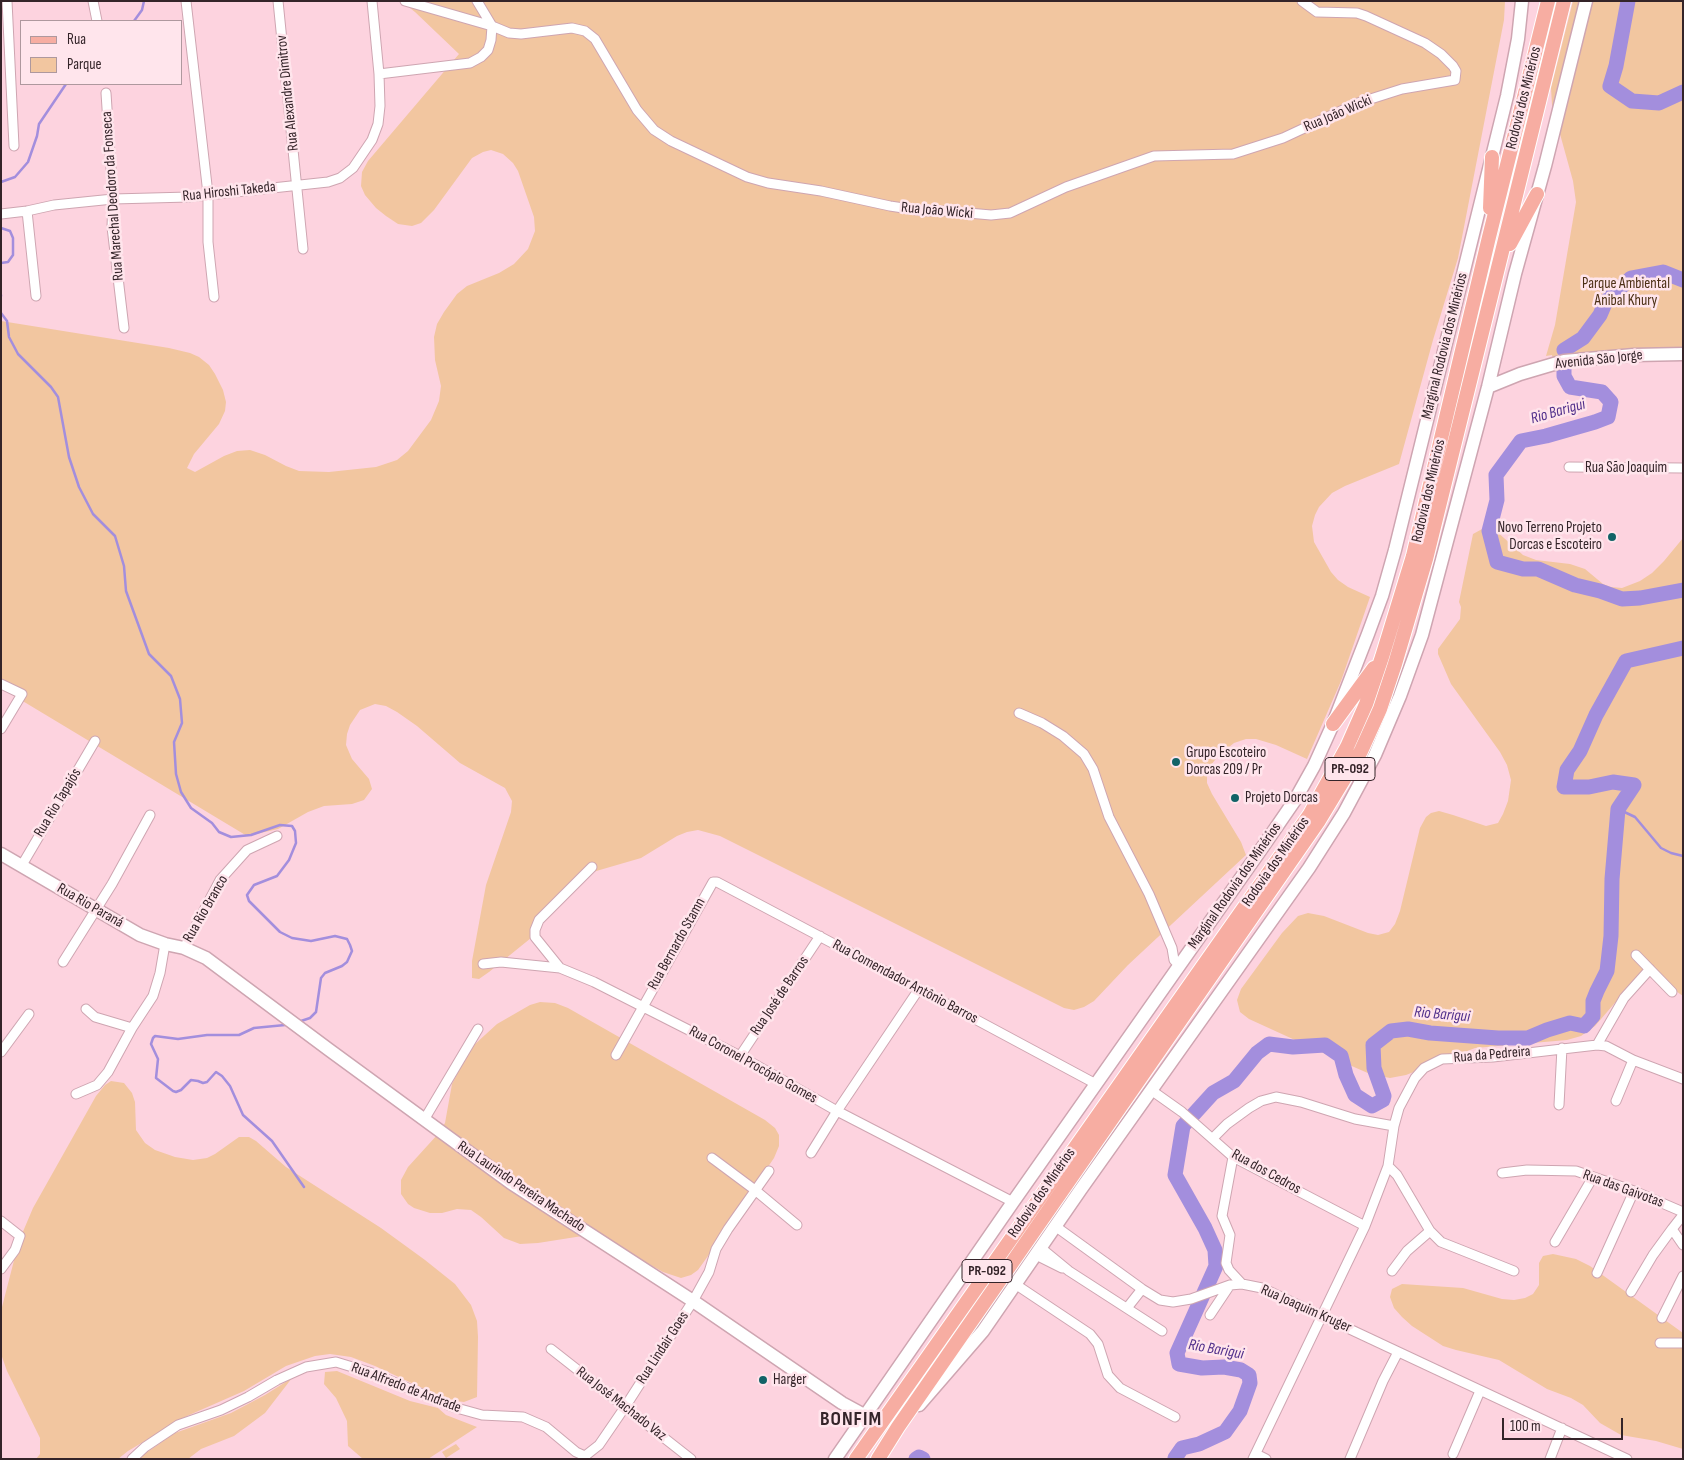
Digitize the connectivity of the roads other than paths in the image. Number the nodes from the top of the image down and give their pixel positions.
1 (7, 1) edge
2 (94, 1) edge
3 (186, 1) edge
4 (278, 1) edge
5 (372, 1) edge
6 (405, 1) edge
7 (477, 1) edge
8 (1302, 1) edge
9 (1522, 1) edge
10 (1548, 1) edge
11 (1564, 1) edge
12 (1586, 1) edge
13 (1, 2) edge
14 (97, 20) edge
15 (492, 26) junction
16 (379, 74) junction
17 (106, 93) dead end
18 (14, 146) dead end
19 (1492, 156) junction
20 (298, 185) junction
21 (208, 194) junction
22 (1537, 194) junction
23 (113, 199) junction
24 (27, 211) junction
25 (1, 214) edge
26 (1489, 237) junction
27 (303, 249) dead end
28 (1498, 264) junction
29 (36, 296) dead end
30 (214, 297) dead end
31 (124, 328) dead end
32 (1683, 354) edge
33 (1488, 387) junction
34 (1568, 467) dead end
35 (1683, 468) edge
36 (1382, 657) junction
37 (1, 684) edge
38 (1019, 713) dead end
39 (1333, 724) junction
40 (1, 729) edge
41 (95, 741) dead end
42 (150, 815) dead end
43 (277, 836) dead end
44 (1, 854) edge
45 (22, 865) junction
46 (592, 867) dead end
47 (713, 882) joint
48 (95, 909) junction
49 (820, 936) junction
50 (166, 944) junction
51 (184, 948) junction
52 (1636, 955) dead end
53 (63, 962) dead end
54 (484, 964) dead end
55 (1180, 966) junction
56 (560, 968) junction
57 (1650, 969) junction
58 (920, 989) junction
59 (1672, 992) dead end
60 (643, 1006) junction
61 (86, 1009) dead end
62 (29, 1014) dead end
63 (132, 1028) junction
64 (478, 1029) dead end
65 (1597, 1045) junction
66 (1562, 1048) junction
67 (1, 1052) edge
68 (616, 1055) dead end
69 (740, 1056) junction
70 (1633, 1060) junction
71 (1683, 1079) edge
72 (1096, 1084) junction
73 (1151, 1090) junction
74 (76, 1094) dead end
75 (1616, 1101) dead end
76 (1559, 1105) dead end
77 (837, 1111) junction
78 (424, 1120) junction
79 (1394, 1126) junction
80 (1213, 1138) junction
81 (811, 1153) dead end
82 (1233, 1156) junction
83 (712, 1158) dead end
84 (1388, 1166) junction
85 (769, 1171) dead end
86 (1502, 1173) dead end
87 (1593, 1177) junction
88 (756, 1190) junction
89 (1634, 1191) junction
90 (1013, 1202) junction
91 (1683, 1213) edge
92 (1, 1221) edge
93 (797, 1225) dead end
94 (1055, 1226) junction
95 (1365, 1226) junction
96 (1672, 1229) junction
97 (1430, 1231) junction
98 (1555, 1242) dead end
99 (1683, 1245) edge
100 (1038, 1251) junction
101 (1, 1269) edge
102 (1392, 1271) dead end
103 (1514, 1272) dead end
104 (1597, 1273) dead end
105 (1683, 1276) edge
106 (1015, 1284) junction
107 (1242, 1284) junction
108 (1230, 1285) junction
109 (1142, 1289) junction
110 (1631, 1292) dead end
111 (693, 1301) junction
112 (1127, 1308) junction
113 (1210, 1316) dead end
114 (1322, 1316) junction
115 (1662, 1318) dead end
116 (1162, 1331) dead end
117 (1660, 1343) dead end
118 (1683, 1343) edge
119 (551, 1349) dead end
120 (1398, 1352) junction
121 (1480, 1391) junction
122 (625, 1407) junction
123 (866, 1416) junction
124 (1175, 1417) dead end
125 (898, 1427) junction
126 (1562, 1428) junction
127 (599, 1445) junction
128 (1453, 1454) dead end
129 (1254, 1456) edge
130 (1354, 1457) edge
131 (132, 1459) edge
132 (595, 1459) edge
133 (691, 1459) edge
134 (835, 1459) edge
135 (856, 1459) edge
136 (878, 1459) edge
137 (1266, 1459) edge
138 (1550, 1459) edge
139 (1627, 1459) edge

1 - 13 street
1 - 18 street
2 - 14 street
3 - 21 street
4 - 20 street, Rua Alexandre Dimitrov
5 - 16 street, Rua Hiroshi Takeda
6 - 15 street
7 - 15 street
8 - 15 street, Rua João Wicki
9 - 19 main road, Marginal Rodovia dos Minérios
10 - 26 main road, Rodovia dos Minérios / PR-092
11 - 28 main road, Rodovia dos Minérios / PR-092
12 - 22 main road
15 - 16 street
16 - 20 street, Rua Hiroshi Takeda
17 - 23 street, Rua Marechal Deodoro da Fonseca
19 - 26 main road
19 - 39 main road, Marginal Rodovia dos Minérios
20 - 21 street, Rua Hiroshi Takeda
20 - 27 street, Rua Alexandre Dimitrov
21 - 23 street, Rua Hiroshi Takeda
21 - 30 street
22 - 28 main road
22 - 33 main road
23 - 24 street, Rua Hiroshi Takeda
23 - 31 street, Rua Marechal Deodoro da Fonseca
24 - 25 street, Rua Hiroshi Takeda
24 - 29 street
26 - 36 main road, Rodovia dos Minérios / PR-092
28 - 125 main road, Rodovia dos Minérios / PR-092
32 - 33 main road, Avenida São Jorge
33 - 73 main road
34 - 35 street, Rua São Joaquim
36 - 39 main road
36 - 135 main road, Rodovia dos Minérios / PR-092
37 - 40 street
38 - 55 street
39 - 55 main road, Marginal Rodovia dos Minérios
41 - 45 street, Rua Rio Tapajós
42 - 48 street
43 - 51 street, Rua Rio Branco
44 - 45 main road, Rua Rio Paraná
45 - 48 main road, Rua Rio Paraná
46 - 56 street
47 - 49 street, Rua Comendador Antônio Barros
47 - 60 street, Rua Bernardo Stamn
48 - 50 main road, Rua Rio Paraná
48 - 53 street
49 - 58 street, Rua Comendador Antônio Barros
49 - 69 street, Rua José de Barros
50 - 51 main road, Rua Rio Paraná
50 - 63 street, Rua Rio Branco
51 - 78 main road, Rua Laurindo Pereira Machado
52 - 57 street
54 - 56 street, Rua Coronel Procópio Gomes
55 - 72 main road, Marginal Rodovia dos Minérios
56 - 60 street, Rua Coronel Procópio Gomes
57 - 59 street
57 - 65 street
58 - 72 street, Rua Comendador Antônio Barros
58 - 77 street
60 - 68 street, Rua Bernardo Stamn
60 - 69 street, Rua Coronel Procópio Gomes
61 - 63 street
62 - 67 street
63 - 74 street, Rua Rio Branco
64 - 78 street
65 - 66 street, Rua da Pedreira
65 - 70 street
66 - 76 street
66 - 79 street, Rua da Pedreira
69 - 77 street, Rua Coronel Procópio Gomes
70 - 71 street
70 - 75 street
72 - 90 main road, Marginal Rodovia dos Minérios
73 - 80 street, Rua dos Cedros
73 - 94 main road
77 - 81 street
77 - 90 street, Rua Coronel Procópio Gomes
78 - 111 main road, Rua Laurindo Pereira Machado
79 - 80 street
79 - 84 street, Rua da Pedreira
80 - 82 street, Rua dos Cedros
82 - 95 street, Rua dos Cedros
82 - 107 street
83 - 88 street
84 - 95 street, Rua da Pedreira
84 - 97 street
85 - 88 street, Rua Lindair Goes
86 - 87 street, Rua das Gaivotas
87 - 89 street, Rua das Gaivotas
87 - 98 street
88 - 93 street
88 - 111 street, Rua Lindair Goes
89 - 91 street, Rua das Gaivotas
89 - 104 street
90 - 123 main road, Marginal Rodovia dos Minérios
91 - 96 street
92 - 101 street
94 - 100 main road
94 - 109 street, Rua Joaquim Kruger
95 - 114 street, Rua da Pedreira
96 - 99 street
96 - 110 street
97 - 102 street
97 - 103 street
100 - 106 main road
100 - 112 street
105 - 115 street
106 - 124 street
106 - 125 main road
107 - 108 street, Rua Joaquim Kruger
107 - 114 street, Rua Joaquim Kruger
108 - 109 street, Rua Joaquim Kruger
108 - 113 street
109 - 112 street
111 - 122 street, Rua Lindair Goes
111 - 123 main road, Rua Laurindo Pereira Machado
112 - 116 street
114 - 120 street, Rua Joaquim Kruger
114 - 129 street, Rua da Pedreira
117 - 118 street
119 - 122 street, Rua José Machado Vaz
120 - 121 street, Rua Joaquim Kruger
120 - 130 street
121 - 126 street, Rua Joaquim Kruger
121 - 128 street
122 - 127 street, Rua Lindair Goes
122 - 133 street, Rua José Machado Vaz
123 - 134 main road, Marginal Rodovia dos Minérios
125 - 136 main road, Rodovia dos Minérios / PR-092
126 - 138 street
126 - 139 street, Rua Joaquim Kruger
127 - 131 street, Rua Alfredo de Andrade
127 - 132 street, Rua Lindair Goes
129 - 137 street

